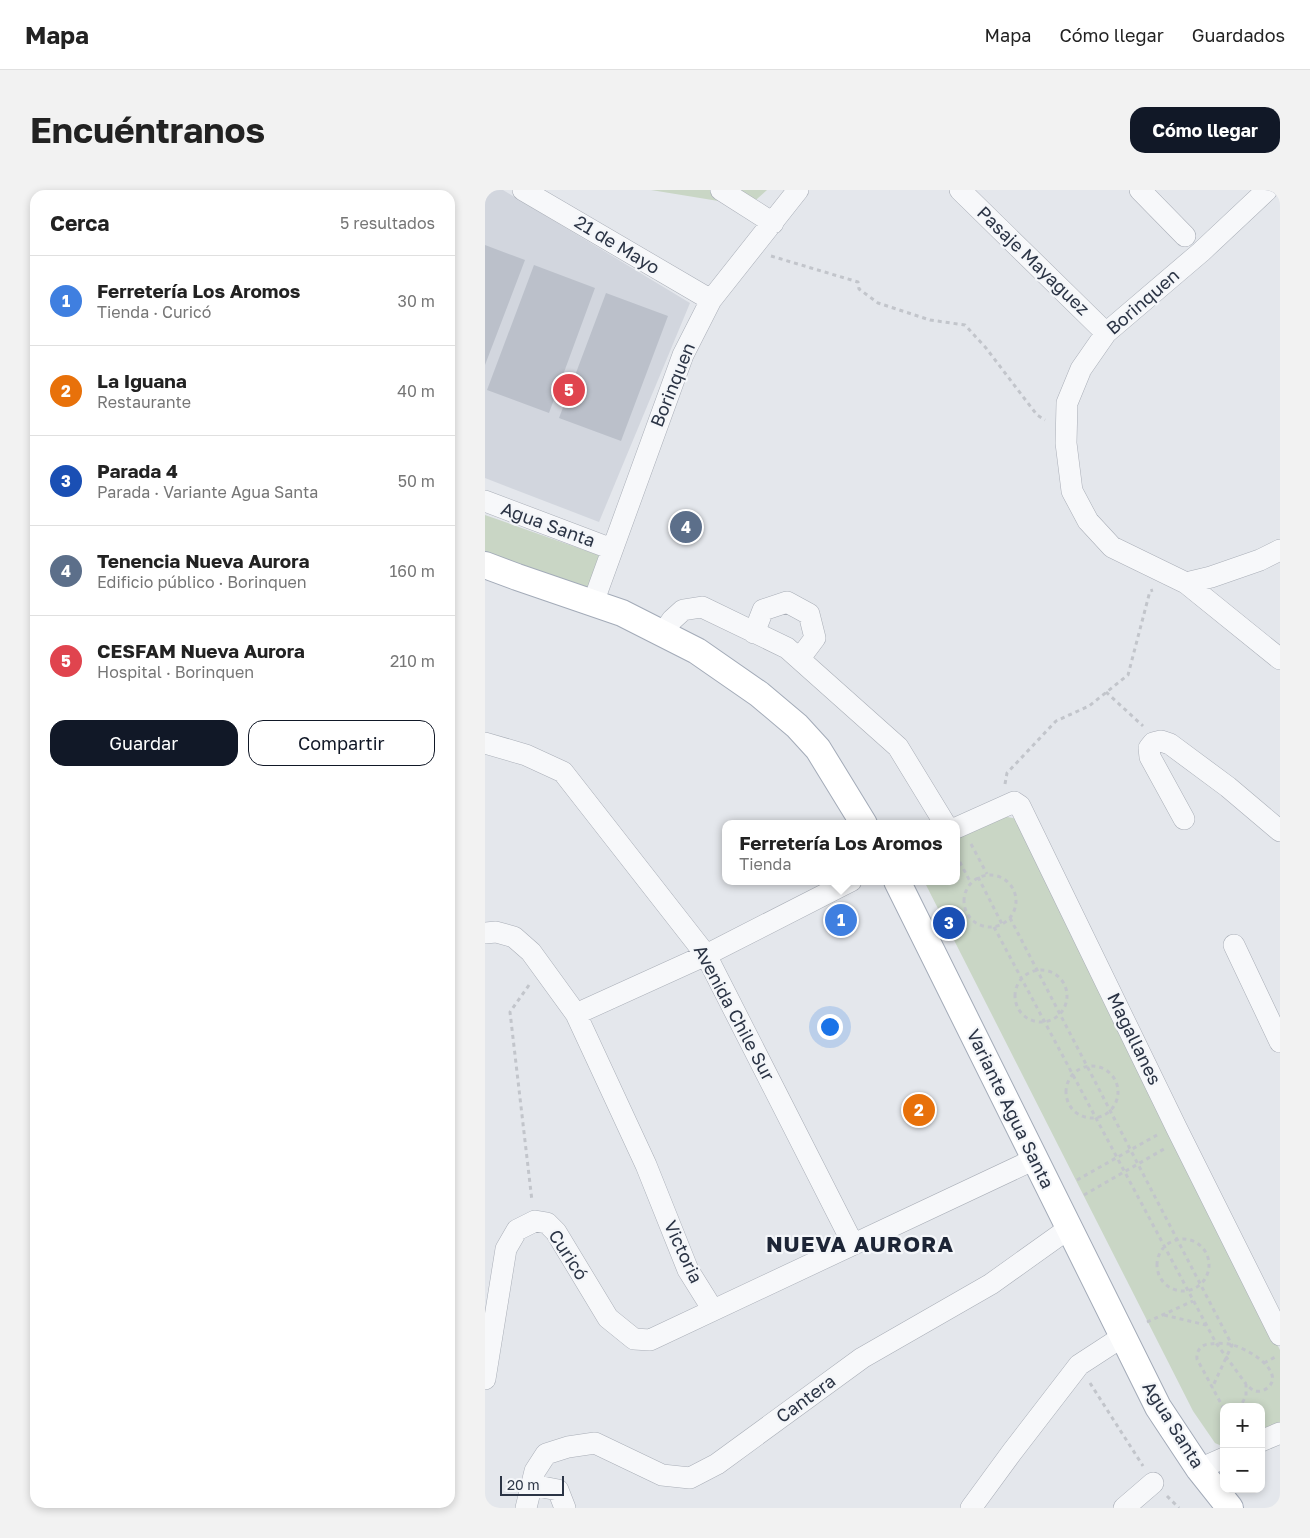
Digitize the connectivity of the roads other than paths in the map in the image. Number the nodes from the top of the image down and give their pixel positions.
1 (523, 190) edge
2 (721, 190) edge
3 (798, 190) edge
4 (960, 190) edge
5 (1140, 190) edge
6 (1267, 190) edge
7 (773, 222) junction
8 (1185, 236) dead end
9 (711, 300) junction
10 (1106, 333) junction
11 (485, 501) edge
12 (612, 548) junction
13 (1280, 550) edge
14 (485, 565) edge
15 (1186, 583) junction
16 (593, 603) junction
17 (663, 633) junction
18 (753, 633) junction
19 (800, 658) junction
20 (1280, 659) edge
21 (485, 743) edge
22 (1184, 819) dead end
23 (862, 820) edge
24 (950, 820) edge
25 (960, 823) edge
26 (1280, 831) edge
27 (843, 885) edge
28 (899, 885) edge
29 (485, 933) edge
30 (1234, 945) dead end
31 (707, 955) junction
32 (576, 1014) junction
33 (1280, 1042) edge
34 (1035, 1159) junction
35 (1068, 1229) junction
36 (853, 1244) junction
37 (713, 1310) junction
38 (1280, 1335) edge
39 (1122, 1337) junction
40 (485, 1379) edge
41 (1280, 1433) edge
42 (1265, 1439) edge
43 (1220, 1460) edge
44 (1199, 1469) junction
45 (533, 1478) junction
46 (1153, 1483) road end
47 (526, 1508) edge
48 (565, 1508) edge
49 (971, 1508) edge
50 (1123, 1508) edge
51 (1230, 1508) edge

1 - 9 street, 21 de Mayo
2 - 7 street
3 - 7 street, Borinquen
4 - 10 street, Pasaje Mayaguez
5 - 8 street
6 - 10 street, Borinquen
7 - 9 street, Borinquen
9 - 12 street, Borinquen
10 - 15 street, Borinquen
11 - 12 street, Agua Santa
12 - 16 street, Borinquen
13 - 15 street
14 - 16 main road
15 - 20 street, Borinquen
16 - 17 main road
17 - 18 street
17 - 23 main road
18 - 19 street
18 - 19 street
19 - 24 street
21 - 31 street, Avenida Chile Sur
22 - 26 street
25 - 38 street, Magallanes
27 - 31 street
28 - 34 main road, Variante Agua Santa
29 - 32 street, Victoria
30 - 33 street
31 - 32 street
31 - 36 street, Avenida Chile Sur
32 - 37 street, Victoria
34 - 35 main road, Variante Agua Santa
34 - 36 street
35 - 39 main road, Variante Agua Santa
35 - 45 street, Cantera
36 - 37 street
37 - 40 street, Curicó
39 - 44 main road, Agua Santa
39 - 49 street
41 - 42 street
43 - 44 street
44 - 51 main road, Agua Santa
45 - 47 street
45 - 48 street
46 - 50 street

